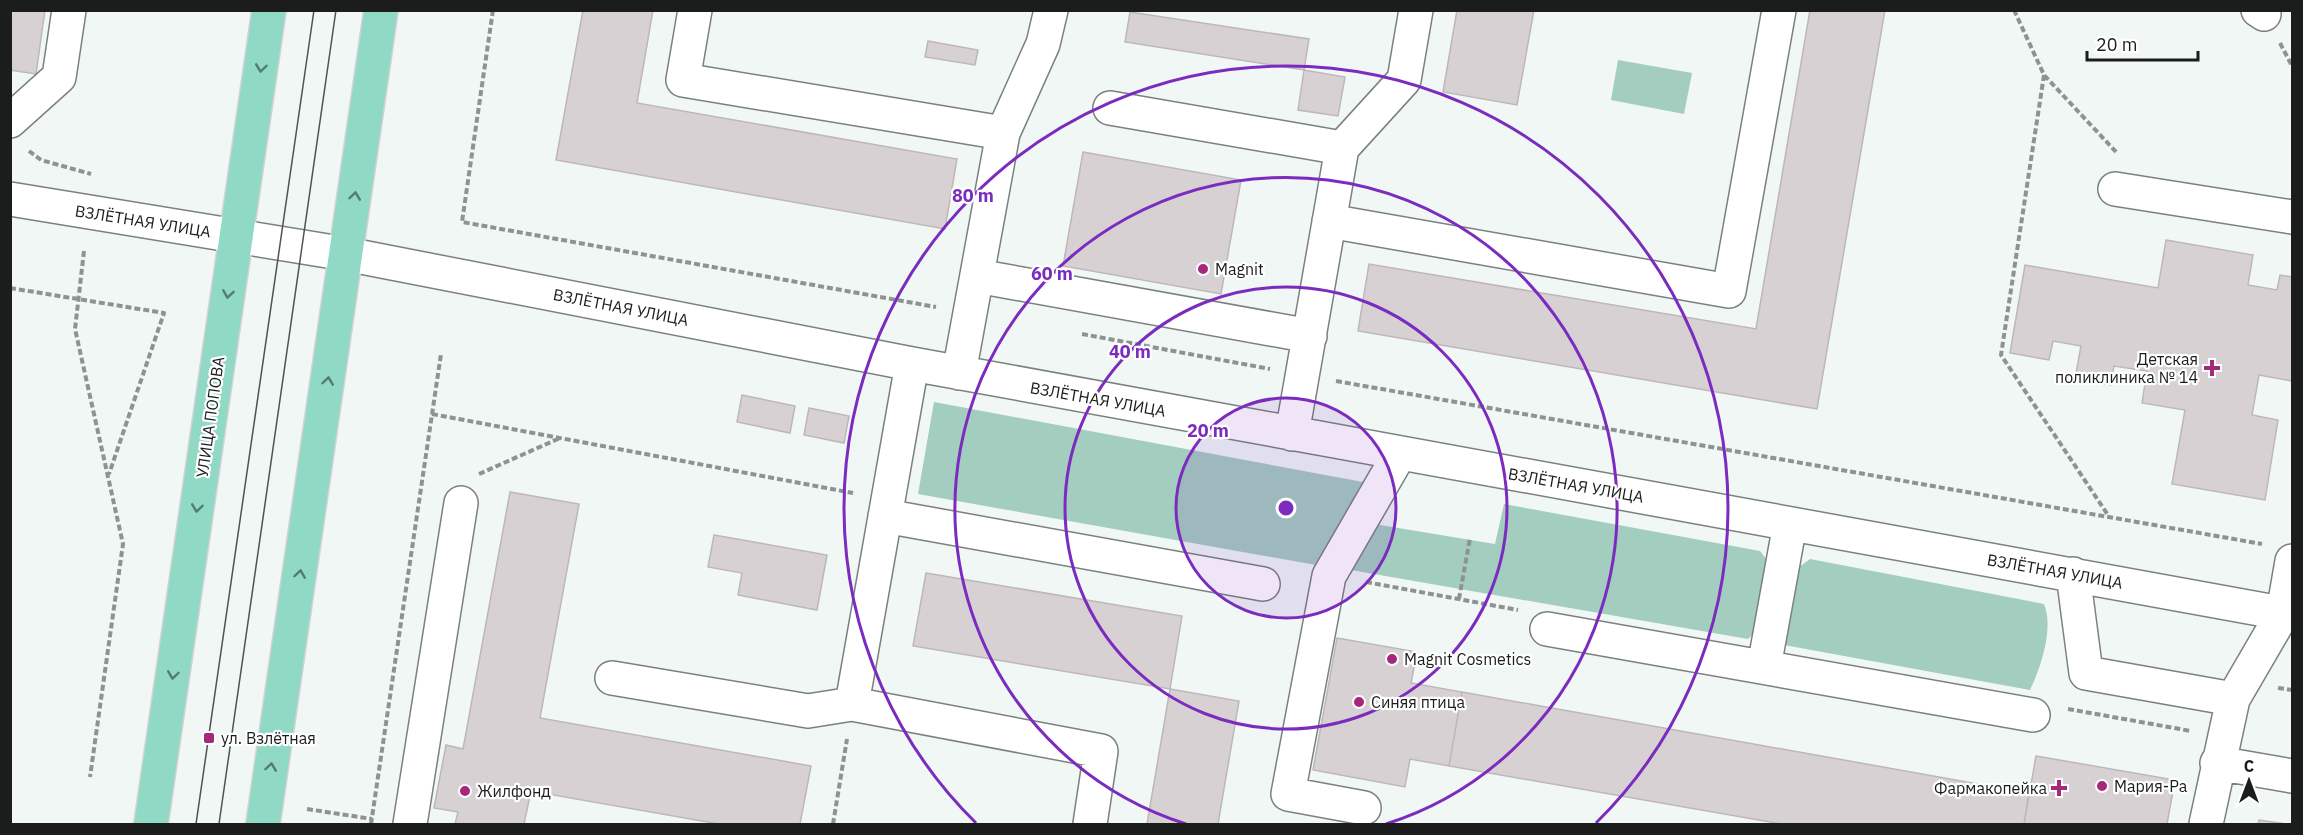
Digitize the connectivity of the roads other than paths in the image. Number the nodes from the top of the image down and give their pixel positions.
1 (69, 10) edge
2 (269, 10) edge
3 (381, 10) edge
4 (695, 10) edge
5 (1051, 10) edge
6 (1416, 10) edge
7 (1779, 10) edge
8 (1110, 108) dead end
9 (10, 121) edge
10 (1003, 133) junction
11 (1342, 148) junction
12 (2115, 189) dead end
13 (10, 199) edge
14 (2292, 217) edge
15 (1329, 221) junction
16 (237, 236) junction
17 (346, 254) junction
18 (976, 276) junction
19 (1310, 336) junction
20 (912, 364) junction
21 (959, 373) junction
22 (1292, 434) junction
23 (1400, 453) junction
24 (467, 490) road end
25 (885, 516) junction
26 (1790, 524) junction
27 (2281, 553) edge
28 (2073, 574) junction
29 (1263, 584) dead end
30 (2288, 614) edge
31 (1547, 628) dead end
32 (1764, 667) junction
33 (612, 678) dead end
34 (2233, 699) junction
35 (852, 704) junction
36 (2046, 711) road end
37 (2220, 750) junction
38 (2292, 776) edge
39 (1364, 808) dead end
40 (151, 825) edge
41 (263, 825) edge
42 (410, 825) edge
43 (1090, 825) edge
44 (2206, 825) edge

1 - 9 street
2 -> 16 main road, УЛИЦА ПОПОВА
17 -> 3 main road
4 - 10 street
5 - 10 street
6 - 11 street
7 - 15 street
8 - 11 street
10 - 18 street
11 - 15 street
12 - 14 street
13 - 16 street, ВЗЛЁТНАЯ УЛИЦА
15 - 19 street
16 - 17 street, ВЗЛЁТНАЯ УЛИЦА
16 -> 40 main road, УЛИЦА ПОПОВА
17 - 20 street, ВЗЛЁТНАЯ УЛИЦА
41 -> 17 main road
18 - 19 street
18 - 21 street
19 - 22 street
20 - 21 street, ВЗЛЁТНАЯ УЛИЦА
20 - 25 street
21 - 22 street, ВЗЛЁТНАЯ УЛИЦА
22 - 23 street, ВЗЛЁТНАЯ УЛИЦА
23 - 26 street, ВЗЛЁТНАЯ УЛИЦА
23 - 39 street
24 - 42 street
25 - 29 street
25 - 35 street
26 - 28 street, ВЗЛЁТНАЯ УЛИЦА
26 - 32 street
27 - 30 street
28 - 30 street, ВЗЛЁТНАЯ УЛИЦА
28 - 34 street
30 - 34 street
31 - 32 street
32 - 36 street
33 - 35 street
34 - 37 street
35 - 43 street
37 - 38 street
37 - 44 street

